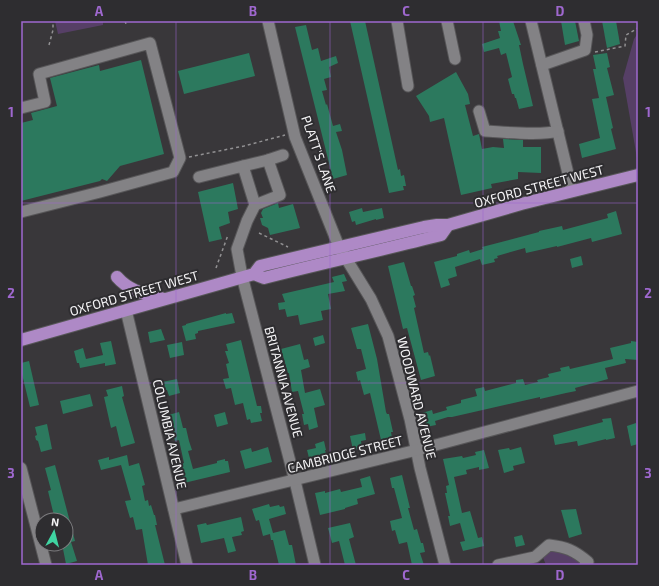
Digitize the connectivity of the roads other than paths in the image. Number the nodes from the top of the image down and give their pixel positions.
1 (268, 21) edge
2 (397, 21) edge
3 (447, 21) edge
4 (532, 21) edge
5 (584, 21) edge
6 (455, 59) dead end
7 (542, 65) junction
8 (408, 86) dead end
9 (21, 108) edge
10 (479, 111) dead end
11 (558, 131) junction
12 (283, 155) dead end
13 (268, 160) junction
14 (243, 166) junction
15 (638, 175) edge
16 (199, 177) dead end
17 (572, 190) junction
18 (255, 206) junction
19 (21, 212) edge
20 (448, 225) junction
21 (339, 247) junction
22 (345, 258) junction
23 (248, 275) junction
24 (117, 277) dead end
25 (164, 299) junction
26 (126, 310) junction
27 (21, 340) edge
28 (638, 391) edge
29 (417, 450) junction
30 (21, 468) edge
31 (295, 481) junction
32 (174, 509) junction
33 (537, 561) edge
34 (46, 565) edge
35 (187, 565) edge
36 (315, 565) edge
37 (445, 565) edge
38 (498, 565) edge
39 (585, 565) edge

1 - 21 street, PLATT'S LANE
2 - 8 street
3 - 6 street
4 - 7 street
5 - 7 street
7 - 11 street
9 - 19 street
10 - 11 street
11 - 17 street
12 - 13 street
13 - 14 street
13 - 18 street
14 - 16 street
14 - 18 street
15 - 17 main road, OXFORD STREET WEST
17 - 20 main road, OXFORD STREET WEST
18 - 23 street, BRITANNIA AVENUE
20 - 21 main road, OXFORD STREET WEST
20 - 22 main road, OXFORD STREET WEST
21 - 22 street, WOODWARD AVENUE
21 - 23 main road, OXFORD STREET WEST
22 - 23 main road, OXFORD STREET WEST
22 - 29 street, WOODWARD AVENUE
23 - 25 main road, OXFORD STREET WEST
23 - 31 street, BRITANNIA AVENUE
24 - 25 main road
25 - 26 main road, OXFORD STREET WEST
26 - 27 main road, OXFORD STREET WEST
26 - 32 street, COLUMBIA AVENUE
28 - 29 street, CAMBRIDGE STREET
29 - 31 street, CAMBRIDGE STREET
29 - 37 street, WOODWARD AVENUE
30 - 34 street
31 - 32 street, CAMBRIDGE STREET
31 - 36 street, BRITANNIA AVENUE
32 - 35 street, COLUMBIA AVENUE
33 - 38 street
33 - 39 street

